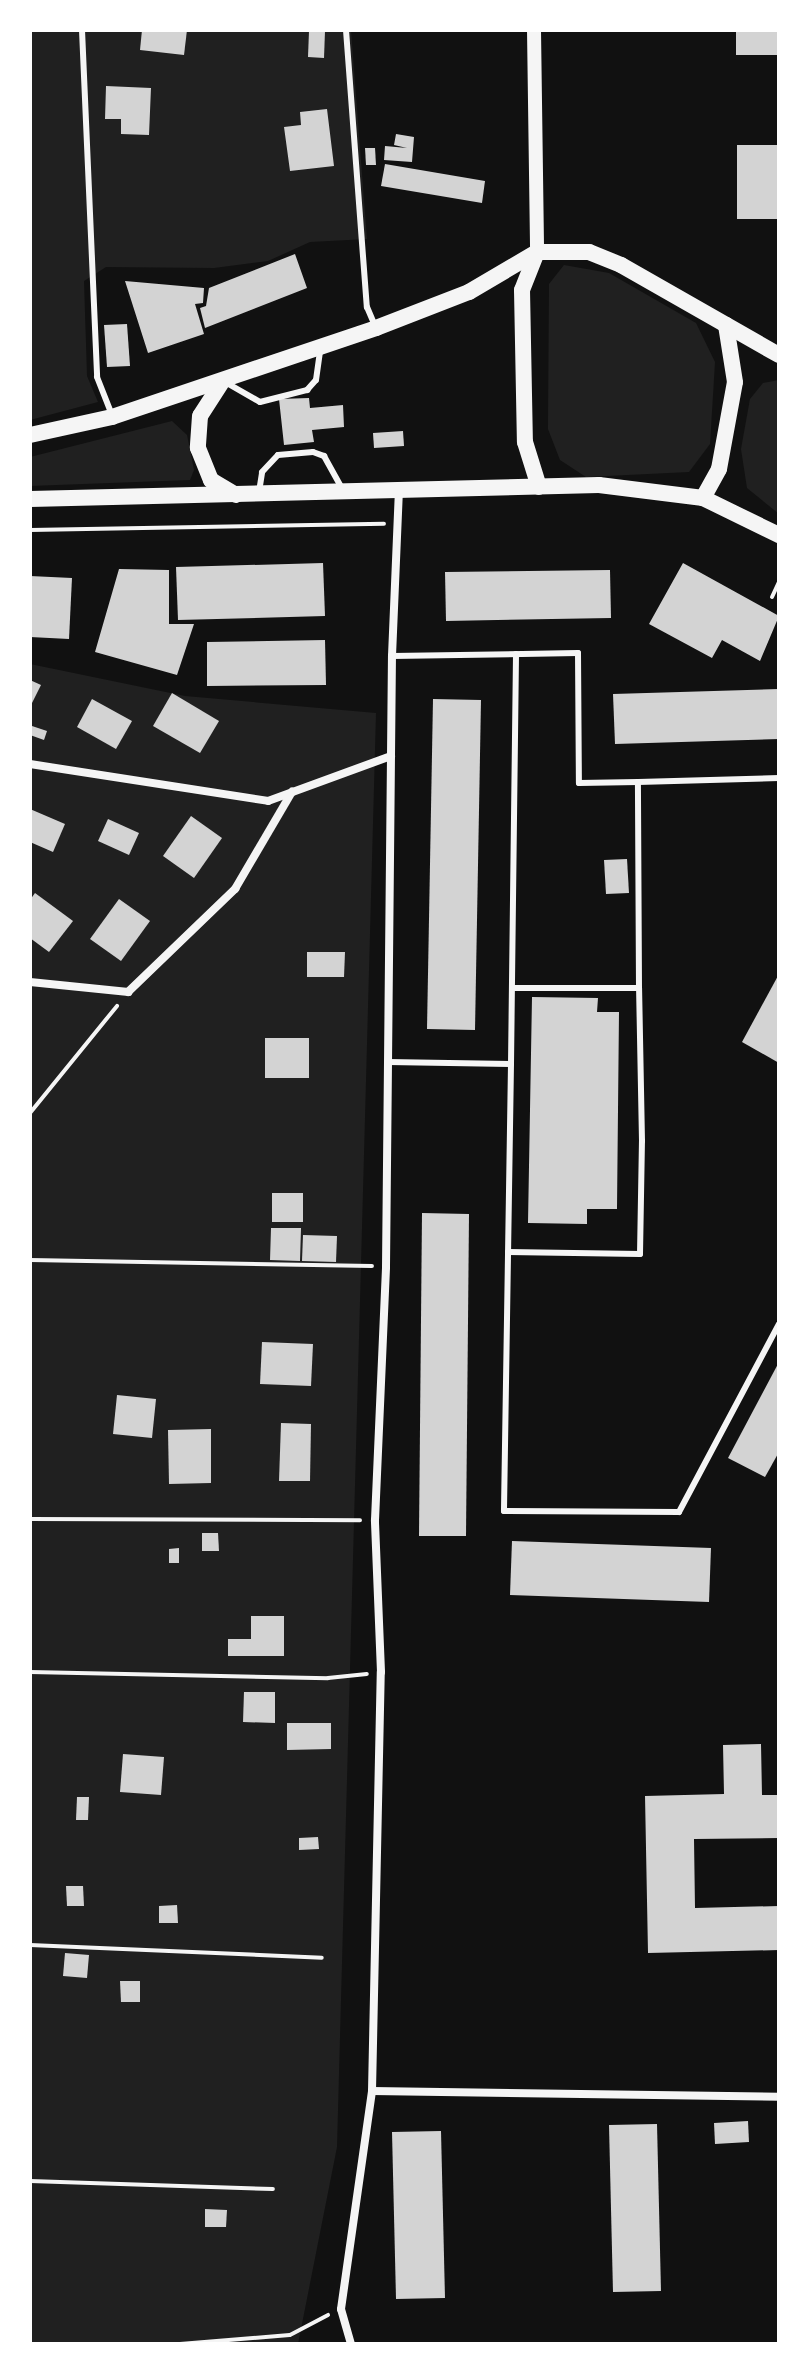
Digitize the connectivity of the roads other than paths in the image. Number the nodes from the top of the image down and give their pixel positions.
1 (82, 30) edge
2 (346, 30) edge
3 (534, 30) edge
4 (537, 252) junction
5 (726, 325) junction
6 (376, 328) junction
7 (321, 347) junction
8 (779, 355) edge
9 (223, 381) junction
10 (112, 417) junction
11 (30, 435) edge
12 (539, 487) junction
13 (399, 491) junction
14 (343, 493) junction
15 (258, 495) junction
16 (238, 496) junction
17 (703, 498) junction
18 (30, 499) edge
19 (779, 535) edge
20 (516, 654) junction
21 (392, 656) junction
22 (391, 756) junction
23 (30, 764) edge
24 (779, 778) edge
25 (638, 782) junction
26 (292, 791) junction
27 (30, 982) edge
28 (512, 988) junction
29 (639, 988) junction
30 (388, 1062) junction
31 (511, 1064) junction
32 (508, 1252) junction
33 (779, 1324) edge
34 (372, 2091) junction
35 (779, 2097) edge
36 (351, 2344) edge

1 - 10 lane
2 - 6 lane
3 - 4 street
4 - 5 main road
4 - 6 main road
4 - 12 main road
5 - 8 main road
5 - 17 main road
6 - 7 main road
7 - 9 main road
7 - 9 lane
9 - 10 main road
9 - 16 main road
10 - 11 main road
12 - 13 main road
12 - 17 main road
13 - 14 main road
13 - 21 street
14 - 15 main road
14 - 15 lane
15 - 16 main road
16 - 18 main road
17 - 19 main road
20 - 21 lane
20 - 25 lane
20 - 28 lane
21 - 22 street
22 - 26 street
22 - 30 street
23 - 26 street
24 - 25 lane
25 - 29 lane
26 - 27 street
28 - 29 lane
28 - 31 lane
29 - 32 lane
30 - 31 lane
30 - 34 street
31 - 32 lane
32 - 33 lane
34 - 35 street
34 - 36 street

